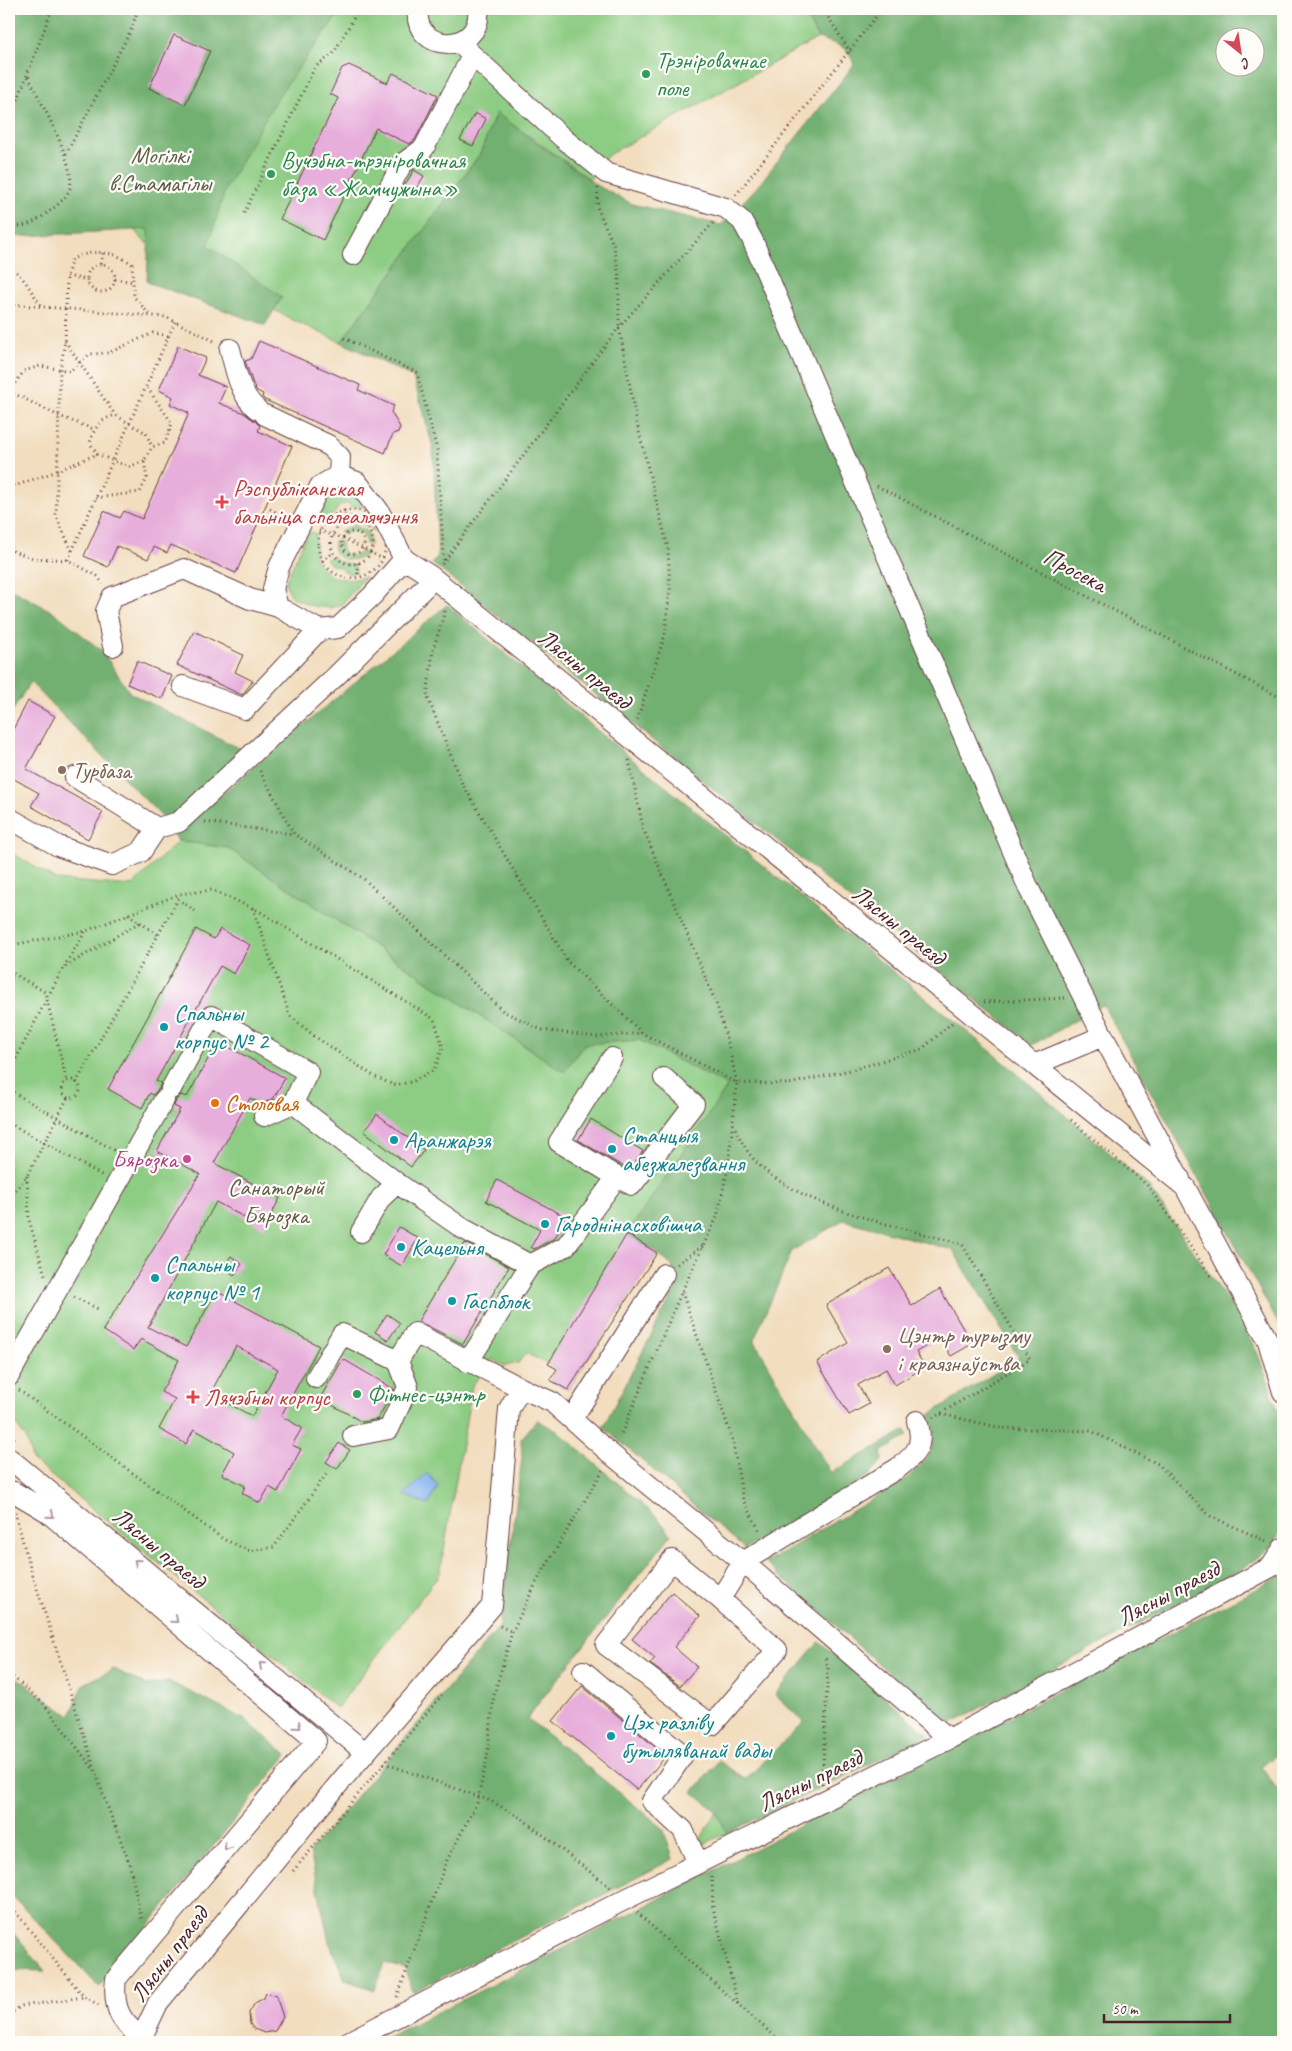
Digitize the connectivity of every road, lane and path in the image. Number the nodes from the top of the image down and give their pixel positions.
1 (52, 9) edge
2 (138, 9) edge
3 (359, 9) edge
4 (418, 9) edge
5 (478, 9) edge
6 (823, 9) edge
7 (882, 9) edge
8 (458, 42) junction
9 (850, 52) junction
10 (472, 56) junction
11 (27, 74) junction
12 (9, 123) edge
13 (65, 154) junction
14 (602, 180) junction
15 (726, 208) junction
16 (244, 213) dead end
17 (9, 225) edge
18 (103, 253) junction
19 (353, 256) dead end
20 (101, 264) junction
21 (9, 265) edge
22 (67, 276) junction
23 (115, 279) junction
24 (87, 280) junction
25 (134, 282) junction
26 (9, 304) edge
27 (42, 307) junction
28 (66, 309) junction
29 (151, 316) junction
30 (175, 322) junction
31 (619, 327) junction
32 (168, 336) junction
33 (344, 338) dead end
34 (65, 341) junction
35 (230, 349) joint
36 (81, 364) junction
37 (60, 371) junction
38 (146, 386) junction
39 (9, 391) edge
40 (115, 415) junction
41 (59, 416) junction
42 (130, 422) junction
43 (93, 429) junction
44 (152, 447) junction
45 (97, 454) junction
46 (144, 461) junction
47 (112, 462) junction
48 (57, 471) junction
49 (851, 472) junction
50 (338, 475) junction
51 (9, 488) edge
52 (96, 498) junction
53 (270, 509) dead end
54 (344, 510) junction
55 (300, 523) junction
56 (347, 523) junction
57 (320, 531) junction
58 (332, 536) junction
59 (343, 538) junction
60 (9, 540) edge
61 (363, 548) junction
62 (72, 552) junction
63 (371, 552) junction
64 (333, 553) junction
65 (68, 560) junction
66 (322, 560) junction
67 (394, 562) junction
68 (358, 563) junction
69 (438, 569) junction
70 (358, 577) junction
71 (112, 596) junction
72 (447, 605) dead end
73 (278, 607) junction
74 (319, 630) junction
75 (113, 646) dead end
76 (183, 686) dead end
77 (1283, 699) edge
78 (632, 740) junction
79 (252, 756) junction
80 (636, 762) dead end
81 (75, 777) dead end
82 (9, 818) edge
83 (180, 822) junction
84 (157, 828) junction
85 (294, 834) junction
86 (253, 908) junction
87 (198, 913) dead end
88 (128, 914) junction
89 (140, 922) junction
90 (86, 931) junction
91 (158, 935) junction
92 (9, 942) edge
93 (63, 968) junction
94 (9, 971) edge
95 (14, 974) junction
96 (9, 982) edge
97 (1084, 997) junction
98 (46, 998) junction
99 (956, 1019) junction
100 (642, 1033) junction
101 (1103, 1036) junction
102 (612, 1058) dead end
103 (1034, 1065) junction
104 (9, 1072) edge
105 (664, 1078) dead end
106 (67, 1082) junction
107 (76, 1083) junction
108 (737, 1083) junction
109 (9, 1090) edge
110 (68, 1098) junction
111 (293, 1103) junction
112 (1065, 1115) dead end
113 (264, 1116) dead end
114 (57, 1117) junction
115 (9, 1123) edge
116 (733, 1123) junction
117 (44, 1143) junction
118 (130, 1160) junction
119 (27, 1176) junction
120 (617, 1177) junction
121 (397, 1183) junction
122 (117, 1184) junction
123 (1185, 1187) junction
124 (9, 1198) edge
125 (362, 1232) dead end
126 (530, 1266) junction
127 (664, 1274) dead end
128 (1214, 1282) dead end
129 (682, 1291) junction
130 (55, 1293) junction
131 (100, 1310) dead end
132 (398, 1361) junction
133 (468, 1362) junction
134 (316, 1378) dead end
135 (13, 1382) edge
136 (521, 1388) junction
137 (1283, 1392) edge
138 (940, 1414) junction
139 (572, 1419) junction
140 (924, 1420) joint
141 (9, 1429) edge
142 (353, 1436) dead end
143 (612, 1455) junction
144 (10, 1463) edge
145 (328, 1472) dead end
146 (11, 1492) edge
147 (768, 1547) junction
148 (1278, 1555) edge
149 (743, 1562) junction
150 (720, 1600) junction
151 (512, 1632) junction
152 (494, 1633) dead end
153 (824, 1653) dead end
154 (583, 1671) dead end
155 (9, 1674) edge
156 (442, 1694) dead end
157 (949, 1739) junction
158 (366, 1753) junction
159 (384, 1763) junction
160 (96, 1773) junction
161 (822, 1787) dead end
162 (478, 1797) junction
163 (721, 1852) junction
164 (698, 1863) junction
165 (291, 1873) dead end
166 (619, 1895) junction
167 (9, 1904) edge
168 (143, 1922) dead end
169 (395, 2002) dead end
170 (738, 2005) junction
171 (9, 2014) edge
172 (139, 2041) edge
173 (348, 2042) edge
174 (781, 2042) edge

1 - 11 path
2 - 13 path
3 - 16 path
4 - 8 street
5 - 8 street
6 - 9 path
7 - 9 path
8 - 10 street
9 - 15 path
10 - 14 street
10 - 19 street
11 - 12 path
11 - 13 path
13 - 17 path
14 - 15 street
14 - 31 path
15 - 31 path
15 - 49 street
18 - 20 path
18 - 22 path
18 - 25 path
20 - 23 path
20 - 24 path
21 - 27 path
22 - 24 path
22 - 28 path
23 - 24 path
23 - 25 path
25 - 29 path
26 - 27 path
27 - 28 path
28 - 29 path
28 - 34 path
29 - 30 path
30 - 32 path
30 - 35 path
31 - 69 path
31 - 78 path
32 - 36 path
32 - 38 path
33 - 69 path
34 - 36 path
34 - 37 path
35 - 50 street
36 - 37 path
36 - 40 path
37 - 39 path
37 - 41 path
38 - 42 path
38 - 44 path
39 - 41 path
40 - 42 path
40 - 43 path
41 - 43 path
41 - 48 path
42 - 44 path
42 - 47 path
43 - 45 path
44 - 46 path
45 - 47 path
45 - 48 path
46 - 47 path
46 - 52 path
47 - 52 path
48 - 51 path
48 - 62 path
49 - 77 path, Просека
49 - 97 street
50 - 55 street
50 - 67 street
52 - 62 path
53 - 55 path
54 - 56 path
54 - 57 path
54 - 67 path
55 - 57 path
55 - 73 street
56 - 58 path
56 - 63 path
57 - 58 path
57 - 66 path
58 - 59 path
58 - 64 path
59 - 61 path
59 - 61 path
59 - 61 path
60 - 65 path
61 - 63 path
62 - 65 path
63 - 67 path
63 - 68 path
64 - 66 path
64 - 68 path
65 - 71 path
66 - 70 path
67 - 69 street, Лясны праезд
67 - 70 path
67 - 74 street
68 - 70 path
69 - 78 street, Лясны праезд
69 - 79 street
71 - 73 street
71 - 75 street
72 - 100 path
73 - 74 street
74 - 76 street
78 - 99 street, Лясны праезд
79 - 83 street
79 - 85 path
80 - 108 path
81 - 84 street
82 - 84 street
83 - 84 street
83 - 85 path
85 - 100 path
86 - 86 path
86 - 88 path
87 - 91 path
88 - 89 path
88 - 90 path
89 - 91 path
89 - 93 path
90 - 92 path
90 - 93 path
91 - 107 path
93 - 98 path
94 - 95 path
95 - 96 path
95 - 98 path
97 - 99 path
97 - 101 street
98 - 104 path
98 - 106 path
99 - 103 street, Лясны праезд
99 - 108 path
100 - 108 path
101 - 103 street
101 - 123 street
102 - 120 street
103 - 123 street, Лясны праезд
105 - 120 street
106 - 107 path
106 - 110 path
107 - 110 path
108 - 116 path
109 - 114 path
110 - 114 path
111 - 113 street
111 - 118 street
111 - 121 street
112 - 128 path
114 - 117 path
114 - 118 path
115 - 117 path
116 - 129 path
116 - 138 path
117 - 119 path
117 - 122 path
118 - 122 street
119 - 124 path
119 - 130 path
120 - 126 street
121 - 125 street
121 - 126 street
122 - 130 street
123 - 137 street, Лясны праезд
126 - 133 street
127 - 139 street
129 - 143 path
129 - 147 path
130 - 131 path
130 - 135 street
132 - 133 street
132 - 134 street
132 - 142 street
133 - 136 street
135 - 145 path
136 - 139 street
136 - 158 street
138 - 140 path
138 - 148 path
139 - 143 street
140 - 147 street
141 - 144 path
143 - 149 street
143 - 151 path
158 -> 144 street, Лясны праезд
146 - 160 path
146 -> 172 street, Лясны праезд
147 - 149 street
148 - 157 street, Лясны праезд
149 - 150 street
149 - 157 street
150 - 150 street
151 - 152 path
151 - 162 path
153 - 161 path
154 - 164 street
155 - 160 path
156 - 159 path
157 - 163 street, Лясны праезд
158 - 172 street, Лясны праезд
159 - 162 path
159 - 165 path
160 - 168 path
162 - 166 path
162 - 169 path
163 - 164 street, Лясны праезд
163 - 170 path
164 - 166 street, Лясны праезд
166 - 170 path
166 - 173 street, Лясны праезд
167 - 171 path
170 - 174 path

